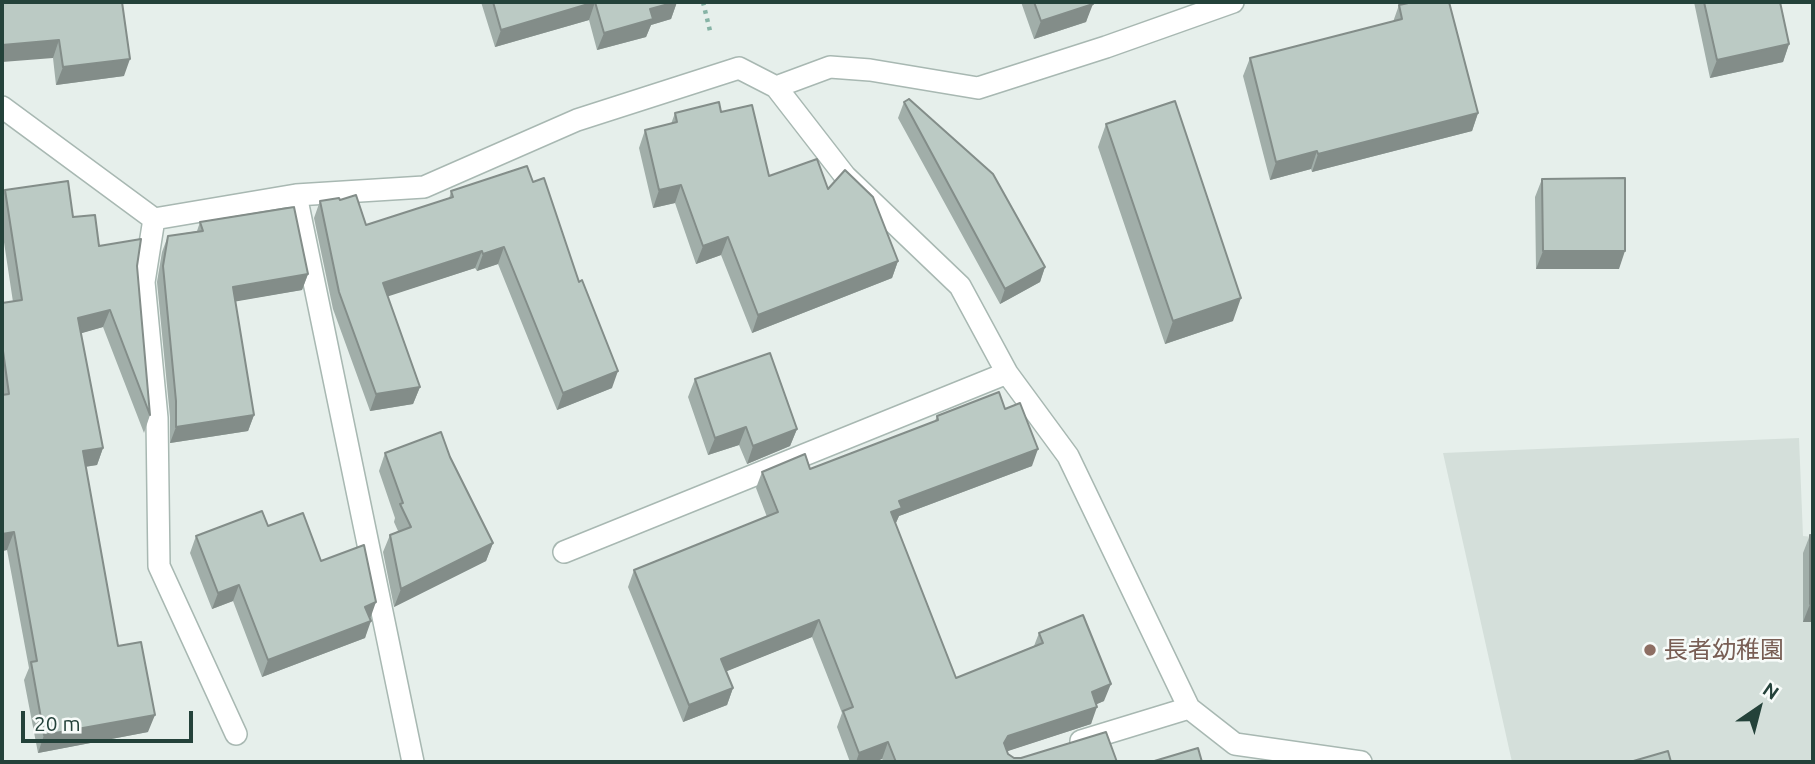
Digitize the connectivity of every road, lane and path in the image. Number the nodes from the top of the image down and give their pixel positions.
1 (1233, 2) edge
2 (776, 87) junction
3 (2, 107) edge
4 (296, 195) junction
5 (154, 219) junction
6 (1007, 373) junction
7 (564, 552) dead end
8 (1189, 708) junction
9 (236, 734) dead end
10 (1062, 747) edge
11 (413, 762) edge
12 (1362, 762) edge

1 - 2 street
2 - 4 street
2 - 6 street
3 - 5 street
4 - 5 street
4 - 11 street
5 - 9 street
6 - 7 street
6 - 8 street
8 - 10 street
8 - 12 street

